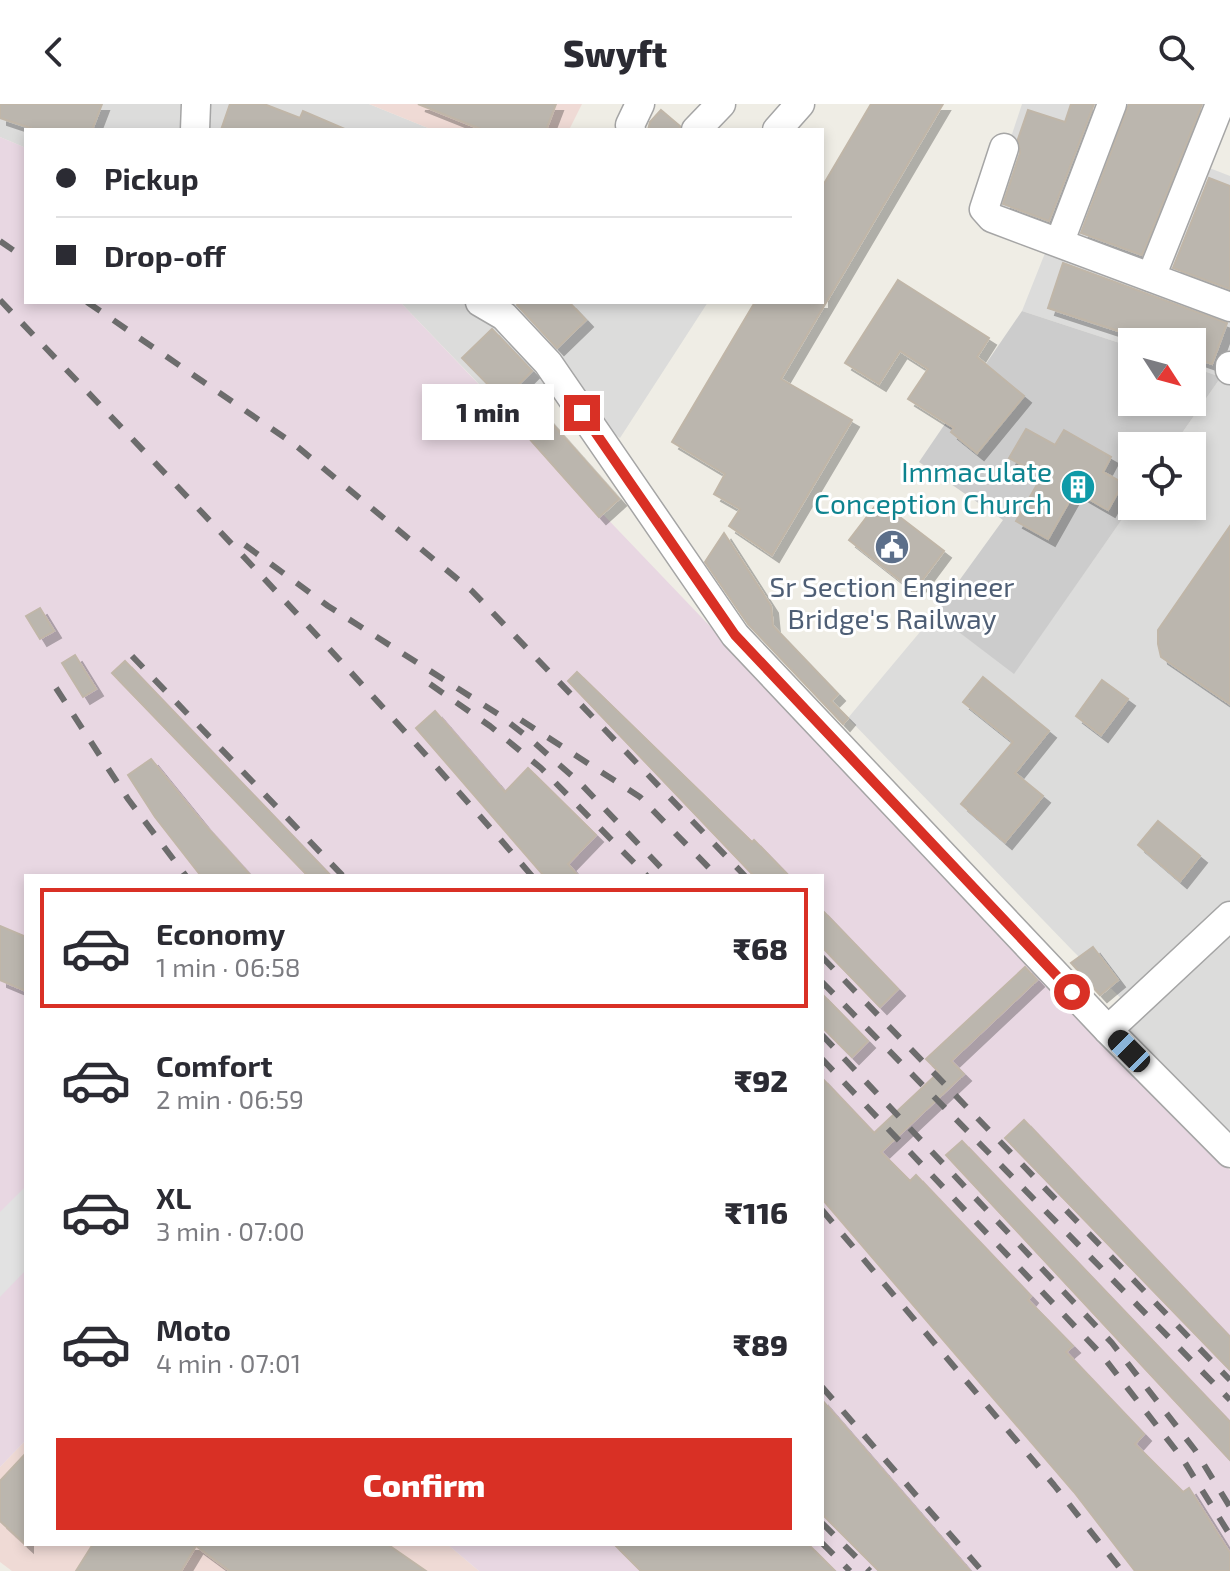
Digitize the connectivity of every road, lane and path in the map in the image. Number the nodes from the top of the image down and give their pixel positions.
1 (196, 104) edge
2 (721, 104) edge
3 (800, 104) edge
4 (1112, 104) edge
5 (1220, 104) edge
6 (195, 128) edge
7 (698, 128) edge
8 (779, 128) edge
9 (1004, 148) dead end
10 (1060, 241) junction
11 (1151, 277) junction
12 (483, 304) edge
13 (1230, 307) edge
14 (1224, 934) edge
15 (1108, 1030) junction
16 (1224, 1134) edge

1 - 6 street
2 - 7 street
3 - 8 street
4 - 10 street
5 - 11 street
9 - 10 street
10 - 11 street
11 - 13 street
12 - 15 street
14 - 15 street
15 - 16 street

